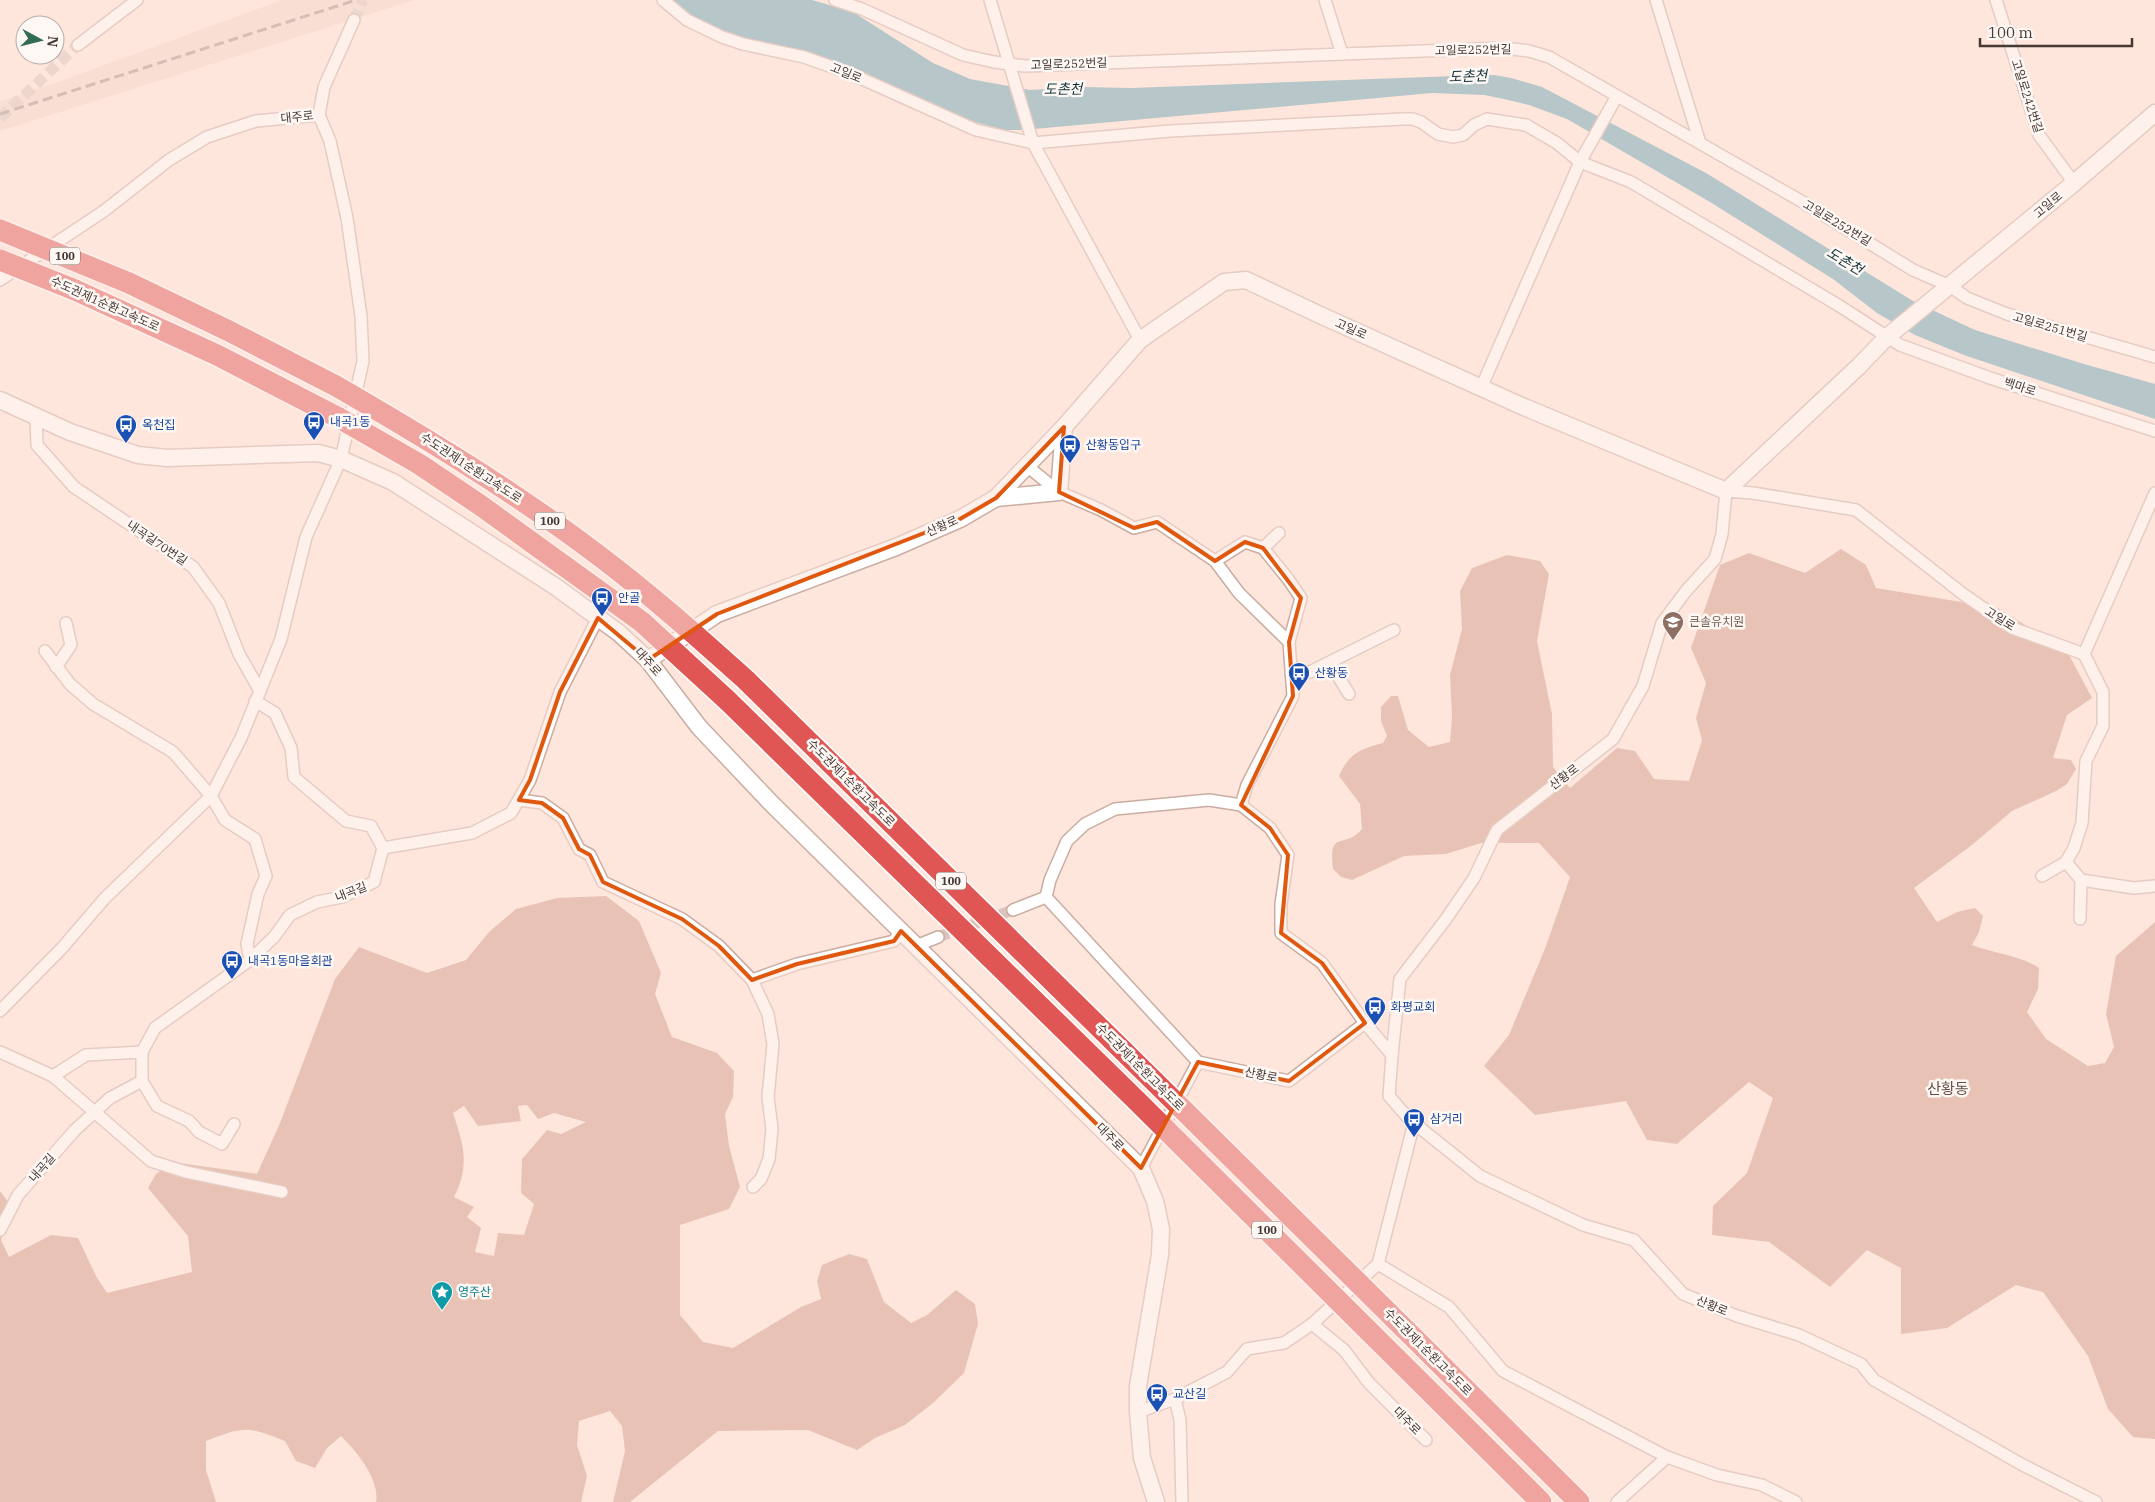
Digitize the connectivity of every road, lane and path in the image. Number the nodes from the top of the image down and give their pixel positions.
1 (137, 0) edge
2 (663, 0) edge
3 (835, 0) edge
4 (990, 0) edge
5 (1324, 0) edge
6 (1656, 0) edge
7 (1996, 0) edge
8 (354, 20) tunnel mouth
9 (78, 45) tunnel mouth
10 (1342, 54) junction
11 (1008, 65) junction
12 (1617, 96) junction
13 (2155, 113) edge
14 (319, 115) junction
15 (1033, 142) junction
16 (1700, 143) junction
17 (1582, 158) junction
18 (2074, 184) junction
19 (0, 230) edge
20 (0, 260) edge
21 (0, 280) edge
22 (1945, 291) junction
23 (1891, 334) junction
24 (1140, 340) junction
25 (2155, 357) edge
26 (1481, 388) junction
27 (0, 400) edge
28 (36, 416) junction
29 (1064, 427) junction
30 (2155, 432) edge
31 (341, 459) junction
32 (1027, 466) junction
33 (1726, 491) junction
34 (1059, 492) junction
35 (2155, 493) edge
36 (996, 498) junction
37 (1279, 533) dead end
38 (1263, 548) junction
39 (1215, 561) junction
40 (598, 618) junction
41 (66, 623) dead end
42 (1394, 630) dead end
43 (1289, 642) junction
44 (45, 651) dead end
45 (2084, 654) junction
46 (648, 660) junction
47 (1330, 663) junction
48 (56, 666) junction
49 (1291, 673) junction
50 (1349, 694) dead end
51 (258, 696) junction
52 (212, 796) junction
53 (519, 800) junction
54 (1241, 805) junction
55 (383, 848) junction
56 (2066, 862) junction
57 (2042, 876) dead end
58 (2081, 880) junction
59 (2155, 886) edge
60 (1046, 897) junction
61 (1013, 910) tunnel mouth
62 (2080, 919) dead end
63 (901, 931) junction
64 (938, 938) tunnel mouth
65 (916, 946) junction
66 (250, 960) junction
67 (752, 980) junction
68 (0, 1012) edge
69 (1365, 1023) junction
70 (0, 1052) edge
71 (142, 1052) junction
72 (1392, 1055) junction
73 (1198, 1062) junction
74 (53, 1076) junction
75 (142, 1081) junction
76 (94, 1113) junction
77 (1414, 1123) junction
78 (234, 1124) dead end
79 (1141, 1168) junction
80 (753, 1187) dead end
81 (282, 1192) dead end
82 (0, 1230) edge
83 (1378, 1264) junction
84 (1312, 1324) junction
85 (1175, 1399) junction
86 (1138, 1412) junction
87 (1426, 1440) dead end
88 (1667, 1457) junction
89 (1156, 1502) edge
90 (1182, 1502) edge
91 (1541, 1502) edge
92 (1579, 1502) edge
93 (1617, 1502) edge
94 (1796, 1502) edge
95 (2096, 1502) edge

1 - 9 street
2 - 15 street, 고일로
3 - 11 street, 고일로252번길
4 - 11 street
5 - 10 street
6 - 16 street
7 - 18 street, 고일로242번길
8 - 14 street
10 - 11 street, 고일로252번길
10 - 12 street, 고일로252번길
11 - 15 street
12 - 16 street, 고일로252번길
12 - 17 street
13 - 18 street, 고일로
14 - 21 street, 대주로
14 - 31 street, 대주로
15 - 17 street, 고일로
15 - 24 street
16 - 22 street, 고일로252번길
17 - 23 street, 백마로
17 - 26 street
18 - 22 street, 고일로
19 - 92 highway, 수도권제1순환고속도로 / 100, bridge
20 - 91 highway, 수도권제1순환고속도로 / 100, bridge
22 - 23 street, 고일로
22 - 25 street, 고일로251번길
23 - 30 street, 백마로
23 - 33 street
24 - 26 street, 고일로
24 - 29 street, 고일로
26 - 33 street, 고일로
27 - 28 street, 대주로
28 - 31 street, 대주로
28 - 51 street, 내곡길70번길
29 - 32 street, 고일로
29 - 34 street
31 - 40 street, 대주로
31 - 51 street
32 - 34 street
32 - 36 street, 산황로
33 - 45 street, 고일로
33 - 72 street, 산황로
34 - 36 street
34 - 39 street
35 - 45 street
36 - 46 street, 산황로
37 - 38 street
38 - 39 street
38 - 43 street
39 - 43 street
40 - 46 street, 대주로
40 - 53 street
41 - 48 street
42 - 47 street
43 - 49 street
44 - 48 street
45 - 56 street
46 - 63 street, 대주로
47 - 49 street
47 - 50 street
48 - 52 street
49 - 54 street
51 - 52 street
51 - 55 street
52 - 66 street
52 - 68 street
53 - 55 street
53 - 67 street
54 - 60 street
54 - 69 street
55 - 66 street, 내곡길
56 - 57 street
56 - 58 street
58 - 59 street
58 - 62 street
60 - 61 street
60 - 73 street
63 - 65 street, 대주로
63 - 67 street
64 - 65 street
65 - 79 street, 대주로
66 - 71 street, 내곡길
67 - 80 street
69 - 72 street
69 - 73 street, 산황로
70 - 74 street
71 - 74 street
71 - 75 street, 내곡길
72 - 77 street, 산황로
73 - 79 street
74 - 76 street
75 - 76 street, 내곡길
75 - 78 street
76 - 81 street
76 - 82 street, 내곡길
77 - 83 street
77 - 95 street, 산황로
79 - 86 street, 대주로
83 - 84 street
83 - 88 street
84 - 85 street
84 - 87 street, 대주로
85 - 86 street
85 - 90 street
86 - 89 street, 대주로
88 - 93 street
88 - 94 street

